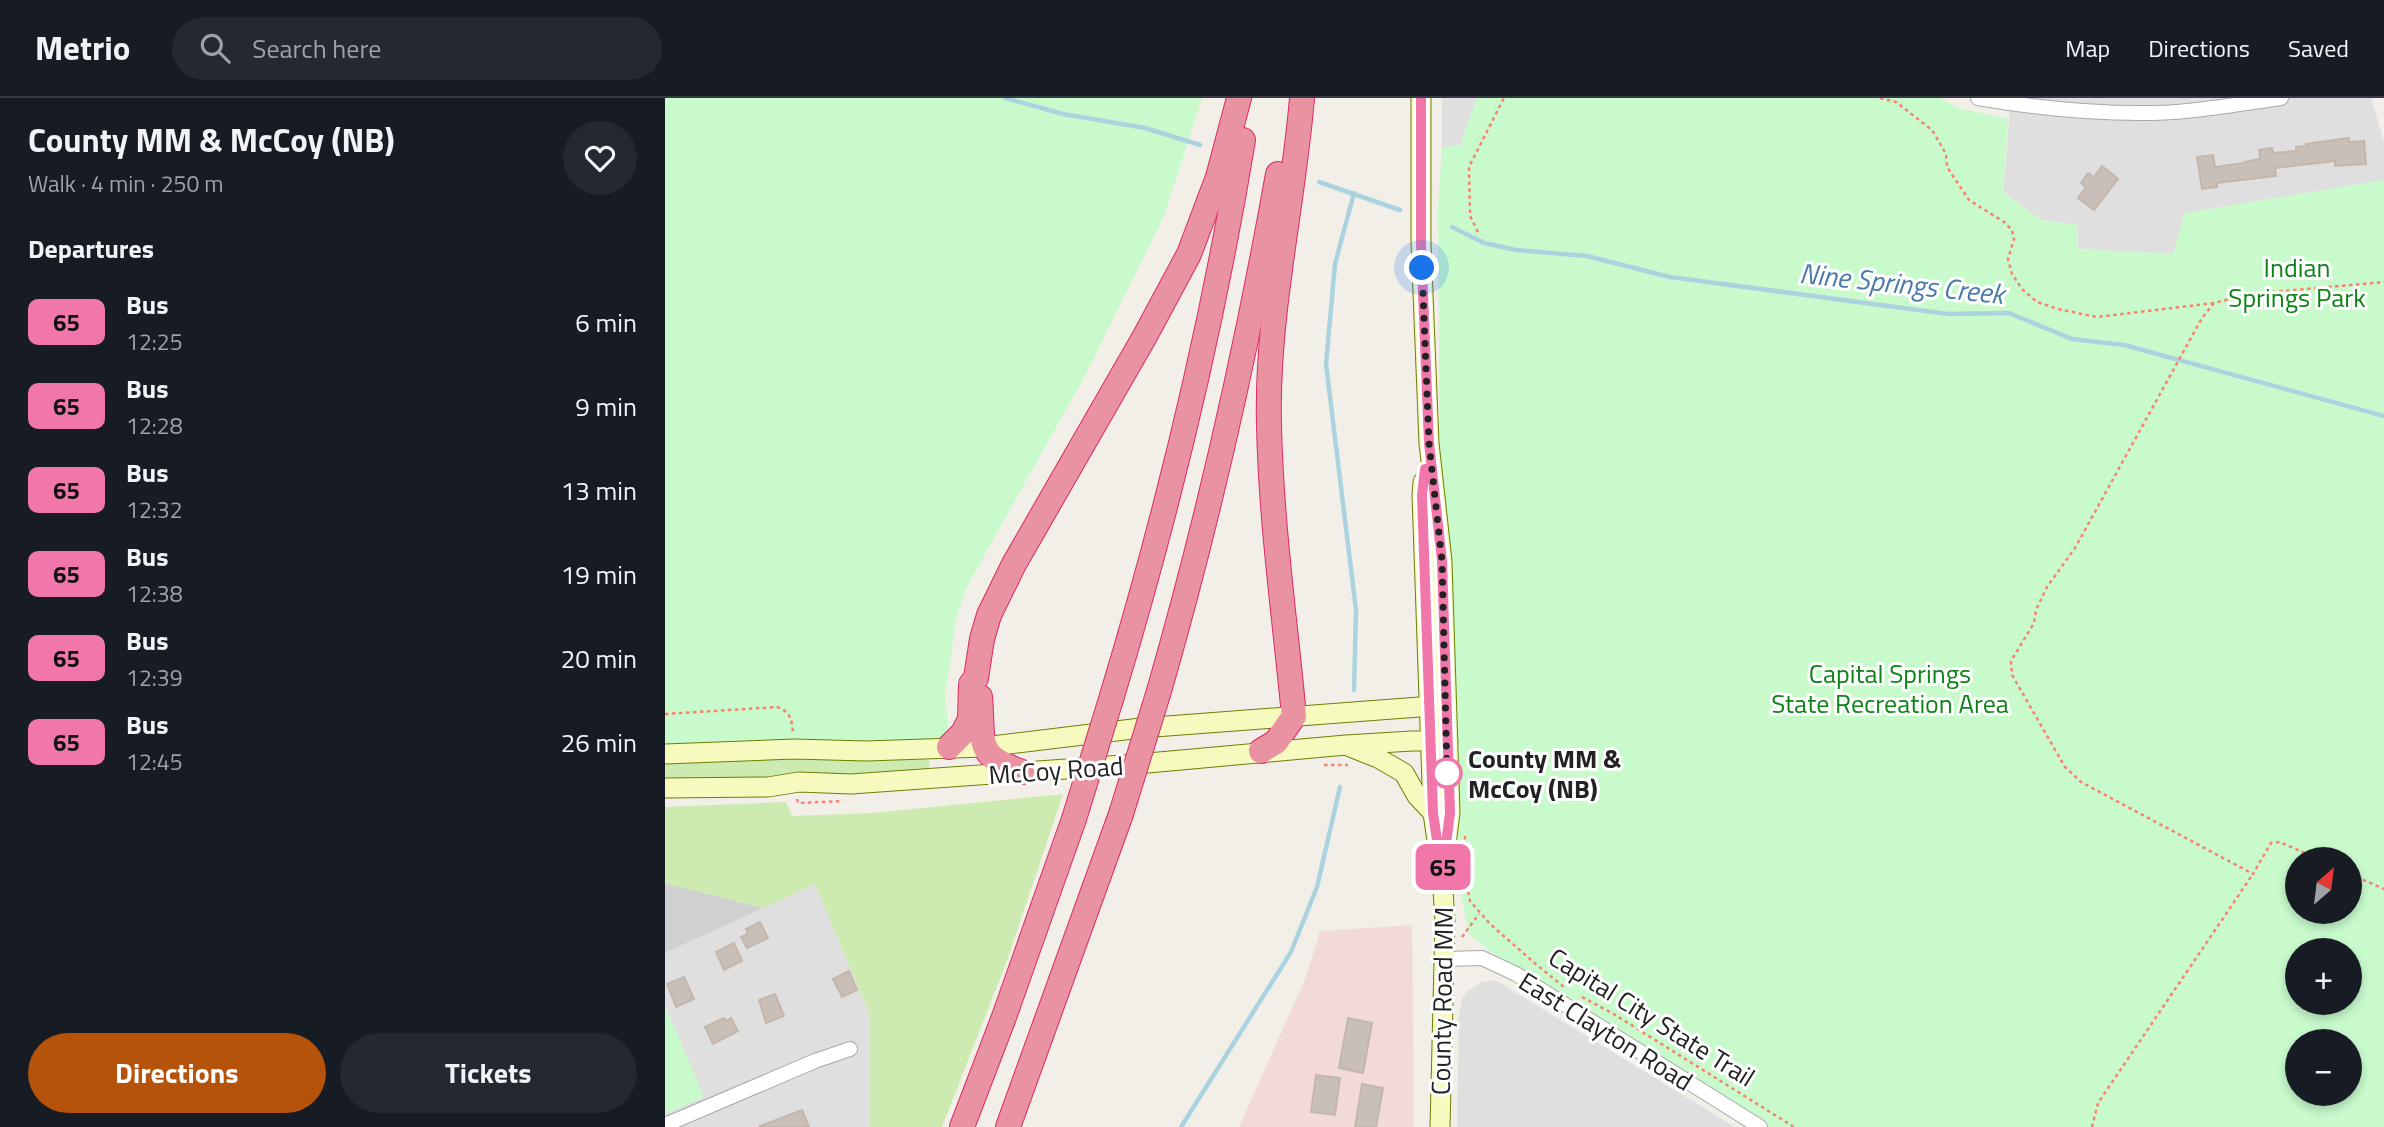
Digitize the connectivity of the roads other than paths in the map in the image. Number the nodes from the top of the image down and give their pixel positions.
1 (1239, 98) edge
2 (1249, 98) edge
3 (1291, 98) edge
4 (1302, 98) edge
5 (1420, 98) edge
6 (1978, 98) edge
7 (2281, 98) edge
8 (2029, 102) edge
9 (976, 678) junction
10 (1438, 704) junction
11 (1294, 716) junction
12 (1439, 741) junction
13 (1346, 745) junction
14 (949, 747) junction
15 (984, 747) junction
16 (1261, 751) junction
17 (665, 754) edge
18 (1022, 772) junction
19 (665, 788) edge
20 (1433, 813) junction
21 (1442, 875) junction
22 (1445, 959) junction
23 (850, 1049) dead end
24 (665, 1125) edge
25 (962, 1127) edge
26 (1008, 1127) edge
27 (1440, 1127) edge
28 (1760, 1127) edge

1 - 9 highway
2 - 25 highway, bridge
3 - 26 highway, bridge
4 - 11 highway
5 - 10 street, County Road MM
6 - 8 street
7 - 8 street
9 - 14 highway
9 - 15 highway
10 - 11 street, McCoy Road
10 - 12 street, County Road MM
11 - 15 street, McCoy Road
11 - 16 highway
12 - 13 street, McCoy Road
12 - 20 street, County Road MM
12 - 21 street, County Road MM
13 - 16 street, McCoy Road
13 - 20 street
14 - 15 street, McCoy Road
14 - 17 street, McCoy Road
15 - 18 highway
16 - 18 street, McCoy Road
18 - 19 street, McCoy Road
20 - 21 street, County Road MM
21 - 22 street, County Road MM
22 - 27 street, County Road MM
22 - 28 street, East Clayton Road
23 - 24 street

